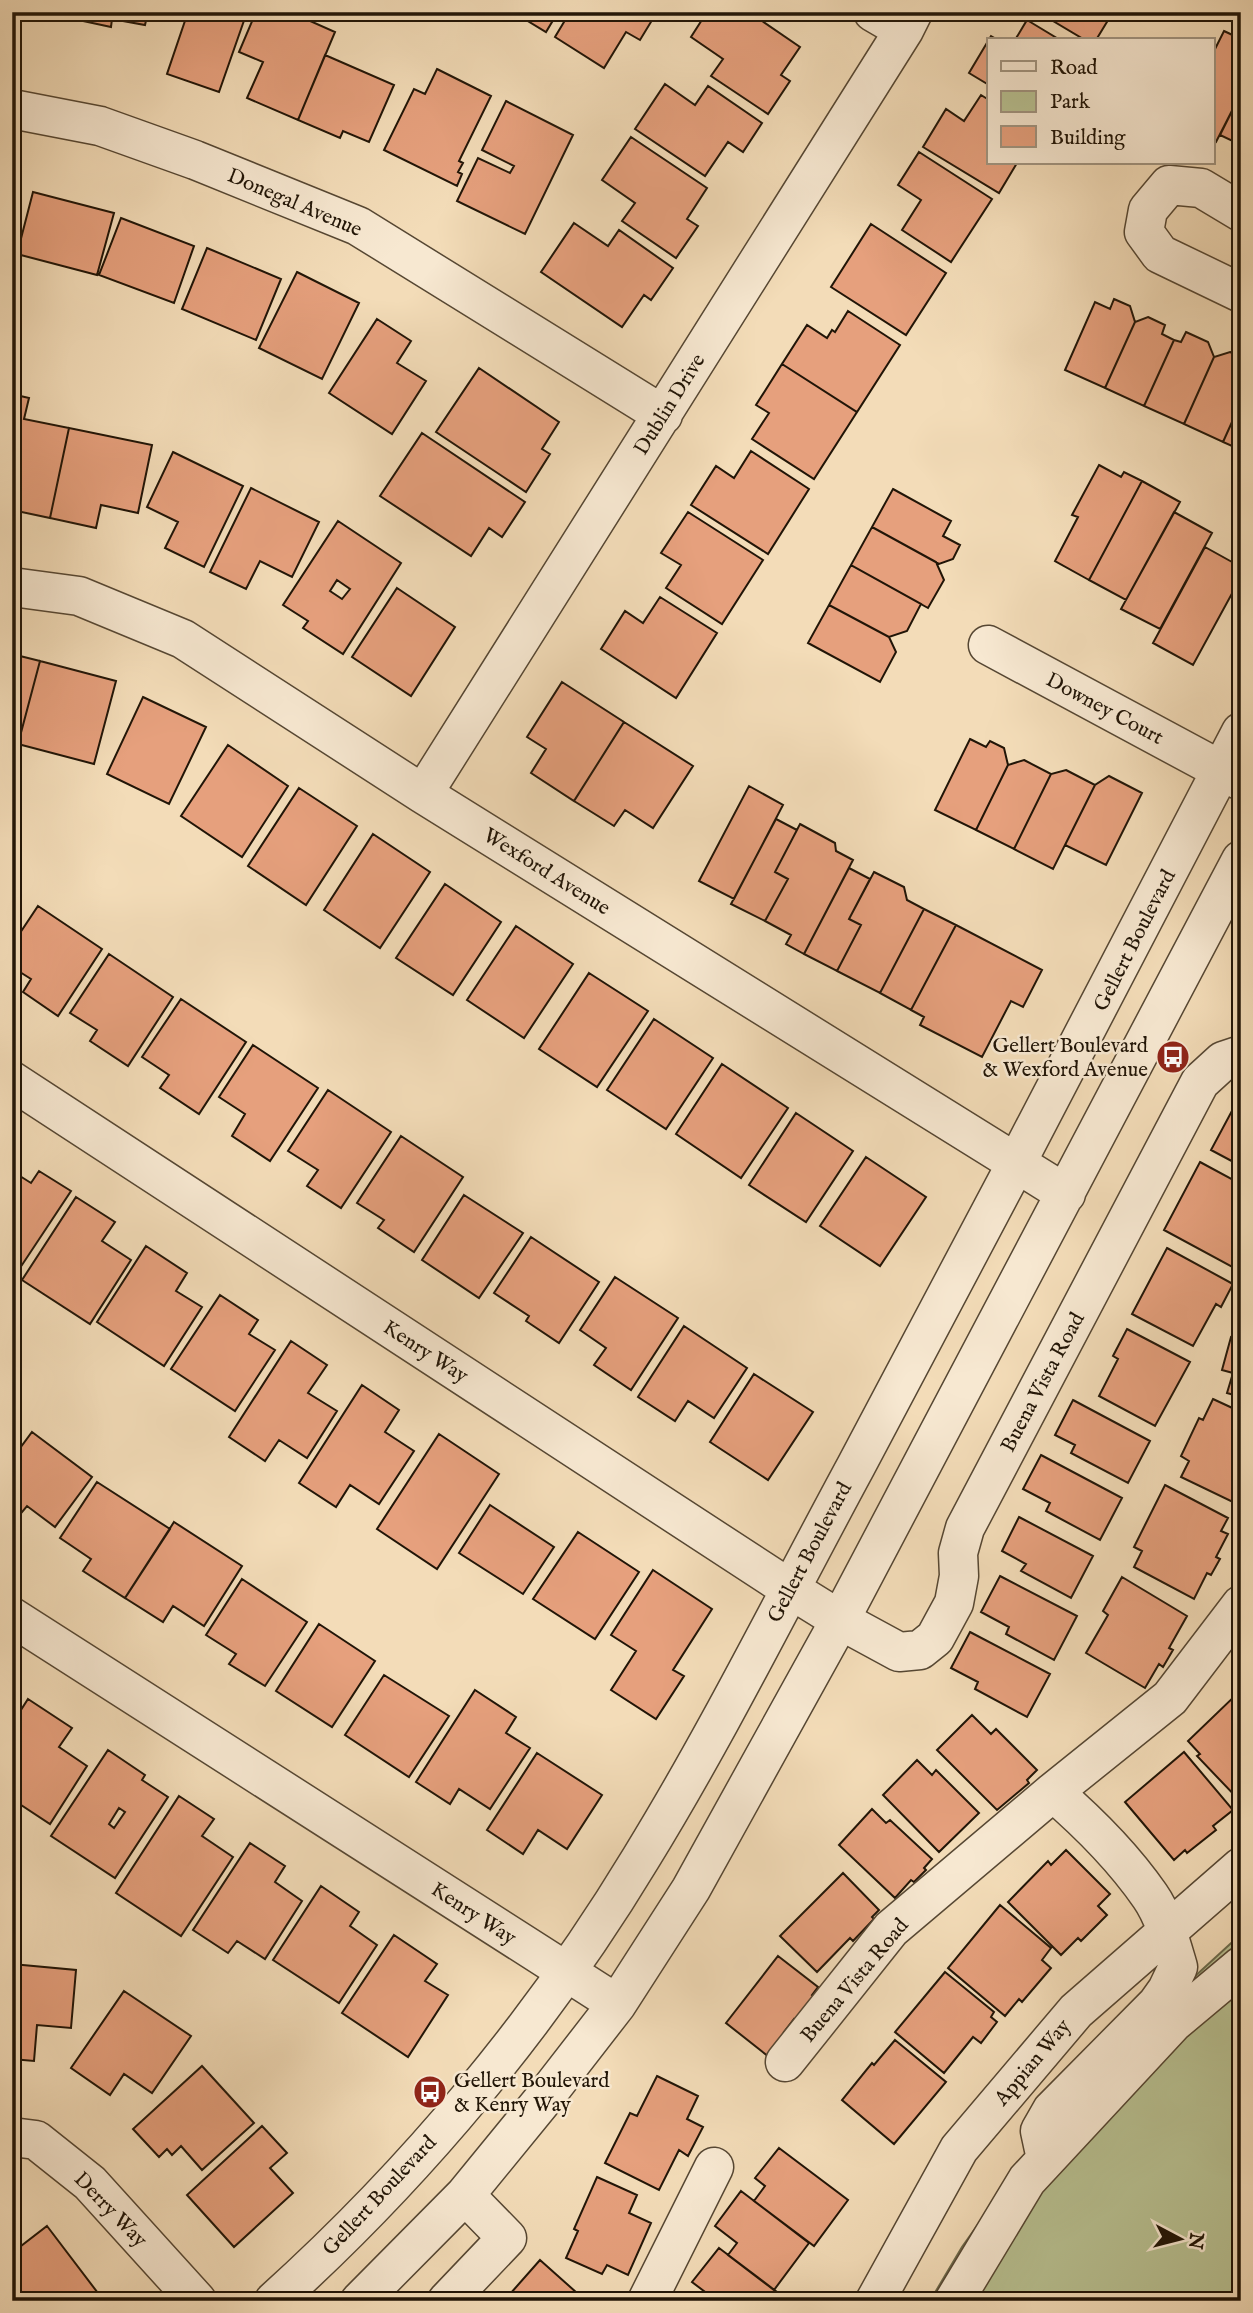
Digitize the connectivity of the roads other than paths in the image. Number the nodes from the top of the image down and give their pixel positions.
1 (897, 18) edge
2 (12, 109) edge
3 (1241, 212) edge
4 (1241, 293) edge
5 (663, 415) junction
6 (12, 587) edge
7 (988, 645) dead end
8 (1241, 732) edge
9 (1231, 776) edge
10 (423, 794) junction
11 (1241, 860) edge
12 (1241, 1055) edge
13 (12, 1081) edge
14 (1017, 1165) junction
15 (1066, 1194) junction
16 (790, 1589) junction
17 (1241, 1605) edge
18 (12, 1617) edge
19 (840, 1620) junction
20 (1053, 1792) junction
21 (1241, 1867) edge
22 (1167, 1932) junction
23 (1241, 1966) edge
24 (566, 1972) junction
25 (618, 2004) junction
26 (785, 2062) dead end
27 (12, 2137) edge
28 (1046, 2159) junction
29 (714, 2167) dead end
30 (465, 2195) junction
31 (197, 2301) edge
32 (274, 2301) edge
33 (360, 2301) edge
34 (447, 2301) edge
35 (648, 2301) edge
36 (875, 2301) edge
37 (954, 2301) edge

1 - 5 street, Dublin Drive
2 - 5 street, Donegal Avenue
3 - 4 street
5 - 10 street, Dublin Drive
6 - 10 street, Wexford Avenue
7 - 9 street, Downey Court
8 - 9 street, Gellert Boulevard
9 - 14 street, Gellert Boulevard
10 - 14 street, Wexford Avenue
11 - 15 street
12 - 19 street, Buena Vista Road
13 - 16 street, Kenry Way
14 - 15 street, Wexford Avenue
14 - 16 street, Gellert Boulevard
15 - 19 street
16 - 19 street, Kenry Way
16 - 24 street, Gellert Boulevard
17 - 20 street, Buena Vista Road
18 - 24 street, Kenry Way
19 - 25 street
20 - 22 street
20 - 26 street, Buena Vista Road
21 - 22 street, Appian Way
22 - 28 street
22 - 36 street, Appian Way
23 - 28 street
24 - 25 street, Kenry Way
24 - 32 street, Gellert Boulevard
25 - 30 street
27 - 31 street, Derry Way
28 - 37 street
29 - 35 street
30 - 33 street
30 - 34 street

